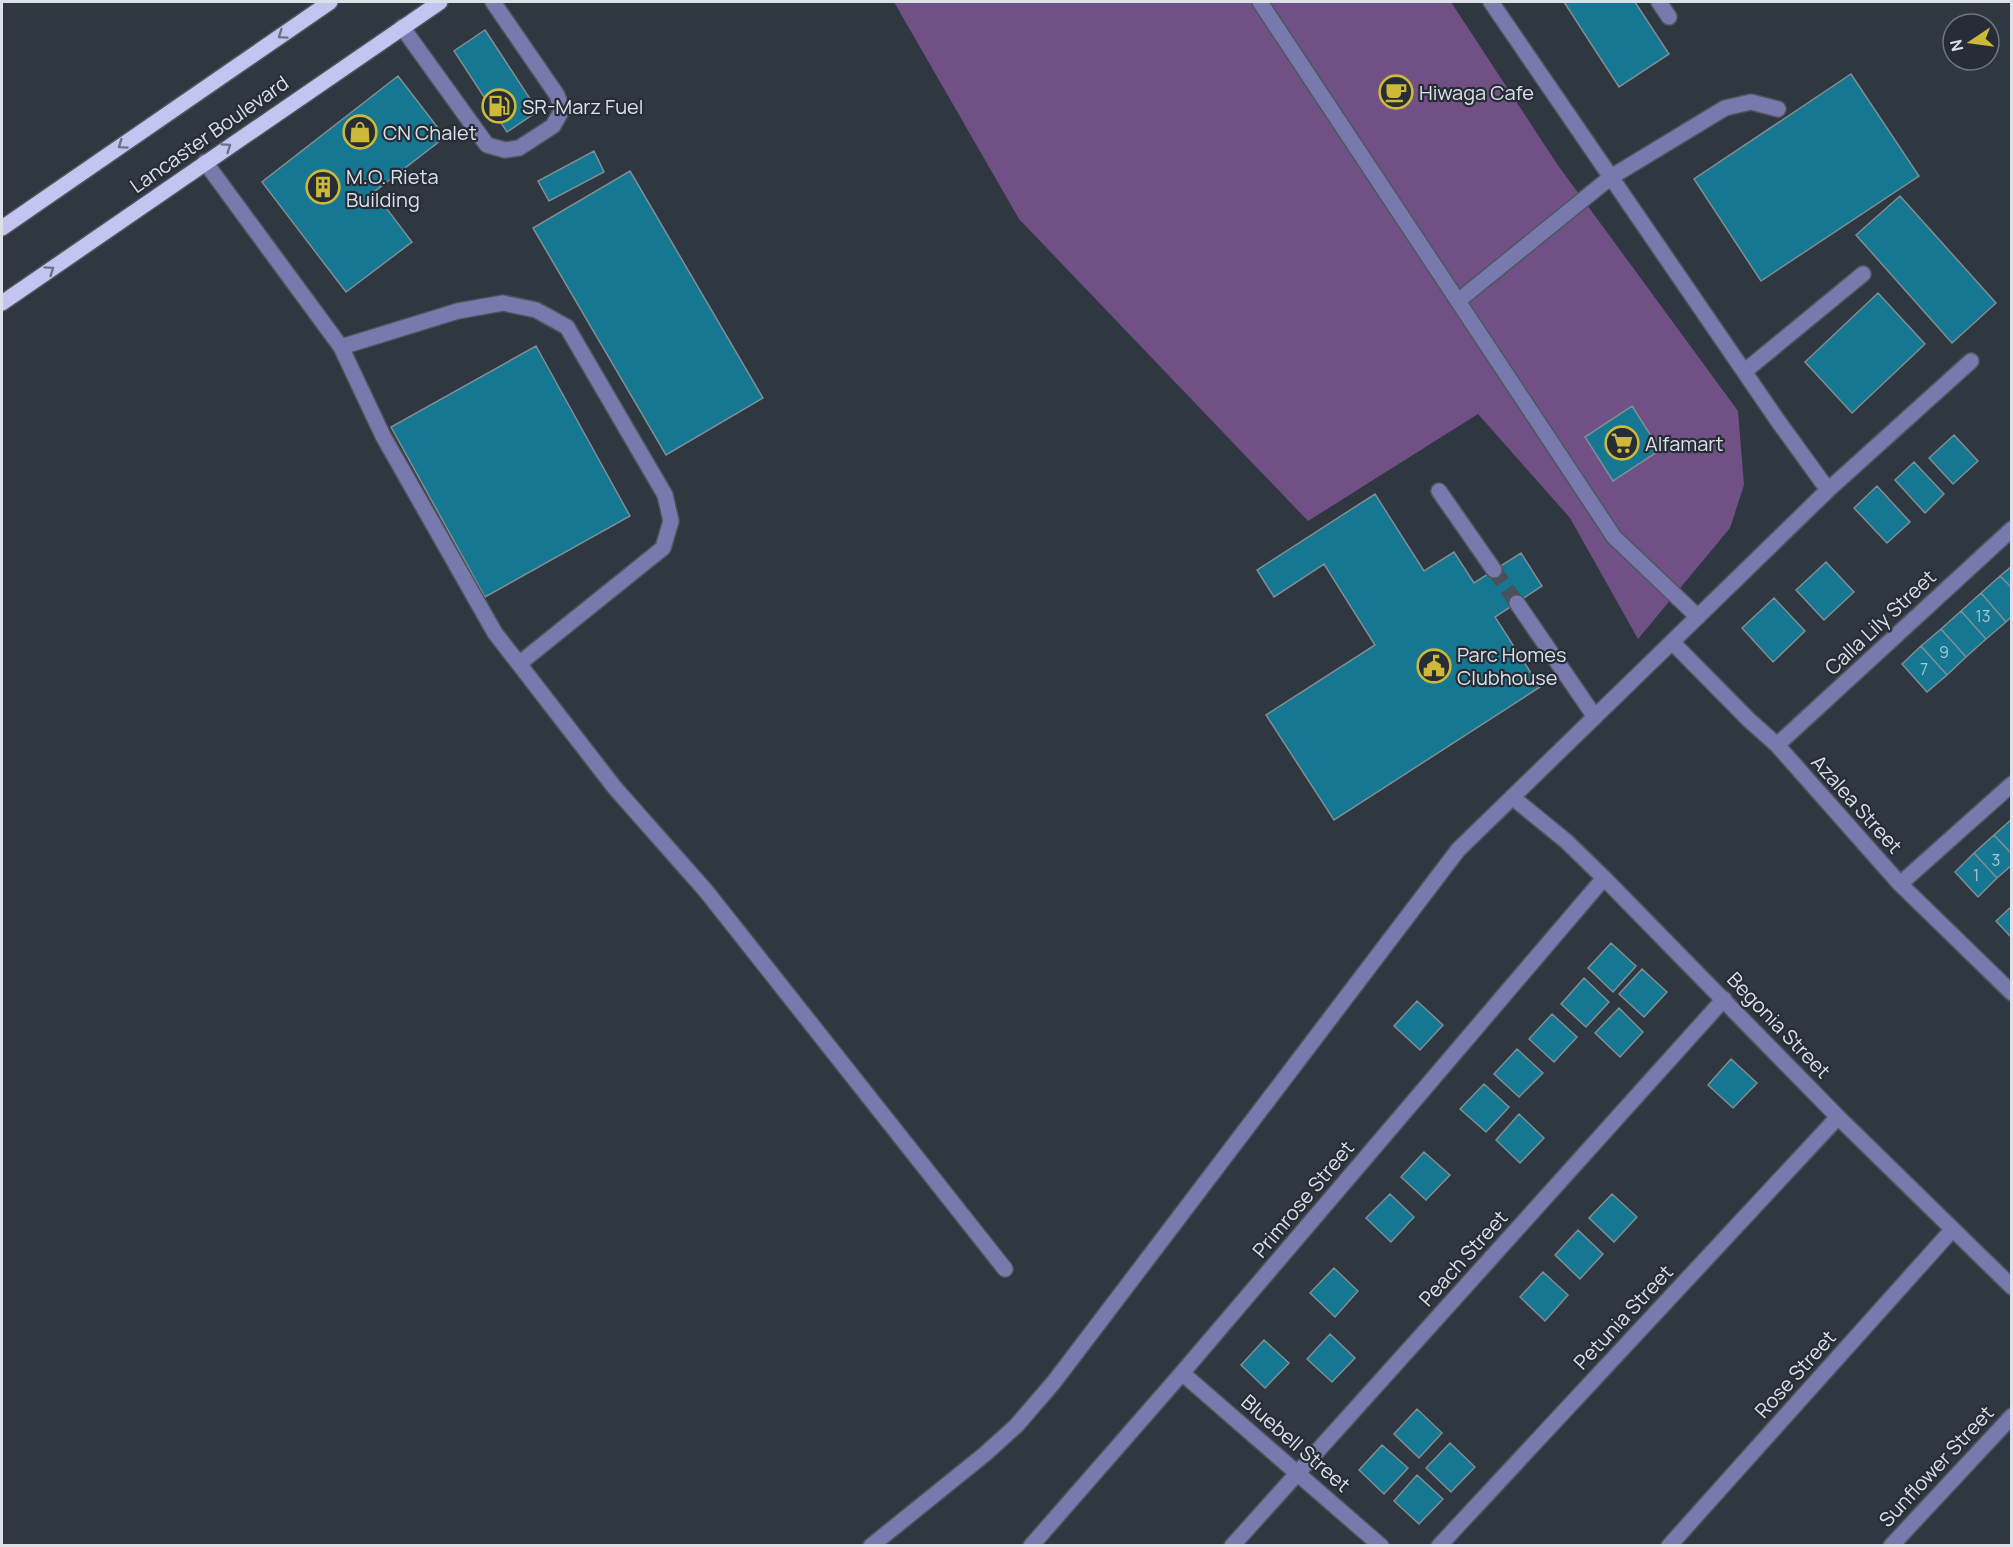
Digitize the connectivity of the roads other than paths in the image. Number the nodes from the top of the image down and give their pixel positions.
1 (330, 2) edge
2 (440, 2) edge
3 (493, 2) edge
4 (1260, 2) edge
5 (1491, 2) edge
6 (1659, 2) edge
7 (1669, 17) dead end
8 (402, 27) junction
9 (1778, 109) dead end
10 (205, 162) junction
11 (1611, 177) junction
12 (2, 228) edge
13 (1863, 274) dead end
14 (1458, 301) junction
15 (2, 303) edge
16 (341, 347) junction
17 (1971, 361) dead end
18 (1745, 372) junction
19 (1828, 490) junction
20 (1439, 491) dead end
21 (2012, 529) edge
22 (1494, 570) tunnel mouth
23 (1516, 603) tunnel mouth
24 (1698, 617) junction
25 (1672, 642) junction
26 (520, 663) junction
27 (1595, 717) junction
28 (1777, 745) junction
29 (2012, 784) edge
30 (1512, 797) junction
31 (1604, 878) junction
32 (1900, 884) junction
33 (2012, 993) edge
34 (1724, 999) junction
35 (1838, 1117) junction
36 (1952, 1230) junction
37 (1005, 1269) dead end
38 (2012, 1287) edge
39 (1182, 1373) junction
40 (2012, 1416) edge
41 (1298, 1473) junction
42 (871, 1545) edge
43 (1031, 1545) edge
44 (1232, 1545) edge
45 (1382, 1545) edge
46 (1439, 1545) edge
47 (1669, 1545) edge
48 (1891, 1545) edge

1 -> 12 main road, Lancaster Boulevard
2 - 8 main road, Lancaster Boulevard
3 - 8 street
4 - 14 street
5 - 11 street
6 - 7 street
10 -> 8 main road, Lancaster Boulevard
9 - 11 street
15 -> 10 main road, Lancaster Boulevard
10 - 16 street
11 - 14 street
11 - 18 street
13 - 18 street
14 - 24 street
16 - 26 street
16 - 26 street
17 - 19 street
18 - 19 street
19 - 24 street
20 - 22 street
21 - 28 street, Calla Lily Street
23 - 27 street
24 - 25 street
25 - 27 street
25 - 28 street, Azalea Street
26 - 37 street
27 - 30 street
28 - 32 street, Azalea Street
29 - 32 street
30 - 31 street, Begonia Street
30 - 42 street
31 - 34 street, Begonia Street
31 - 39 street, Primrose Street
32 - 33 street, Azalea Street
34 - 35 street, Begonia Street
34 - 41 street, Peach Street
35 - 36 street, Begonia Street
35 - 46 street, Petunia Street
36 - 38 street, Begonia Street
36 - 47 street, Rose Street
39 - 41 street, Bluebell Street
39 - 43 street, Primrose Street
40 - 48 street, Sunflower Street
41 - 44 street, Peach Street
41 - 45 street, Bluebell Street

